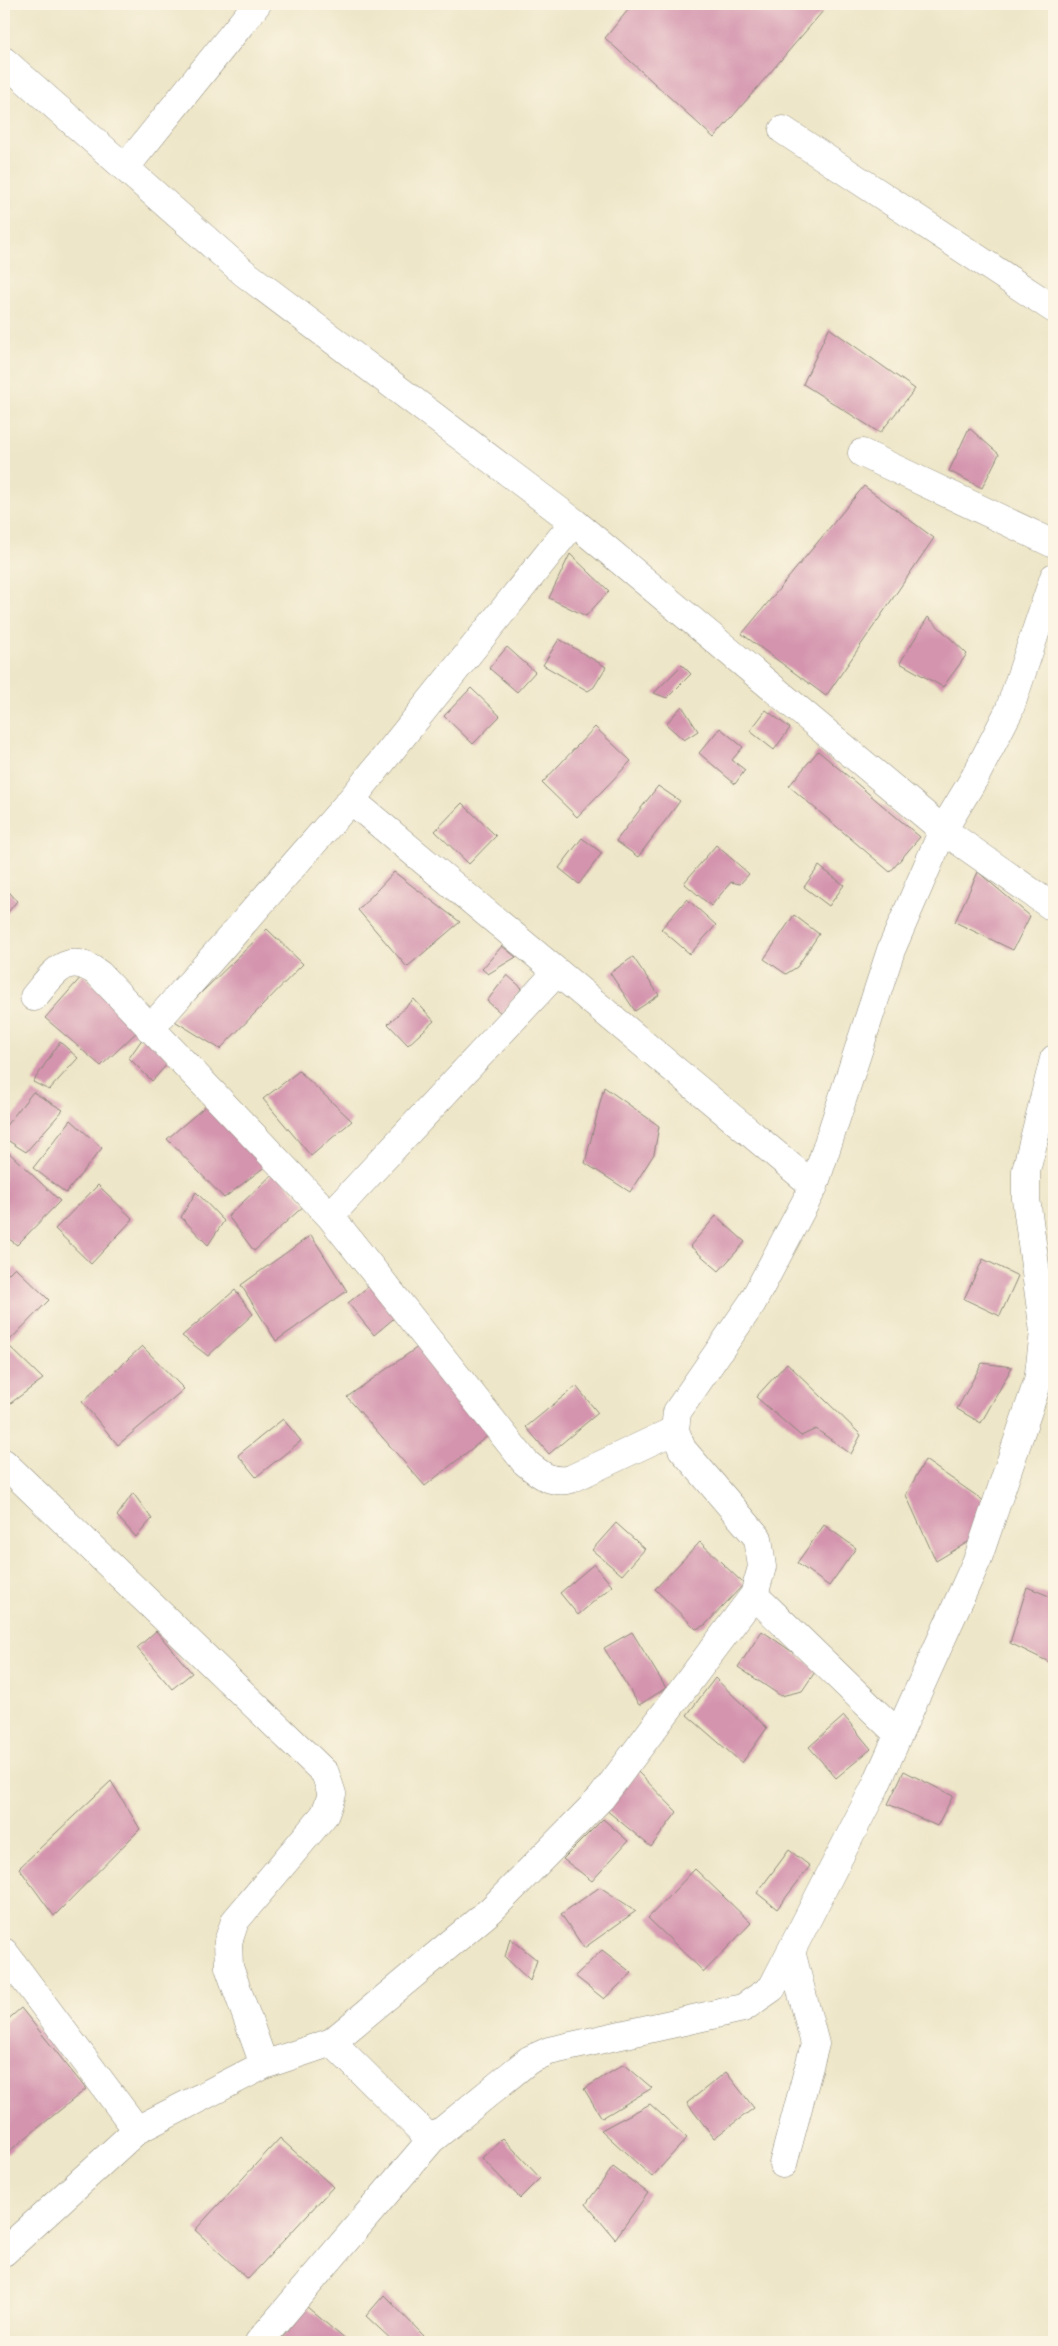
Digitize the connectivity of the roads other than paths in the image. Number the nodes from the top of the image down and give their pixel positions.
1 (257, 4) edge
2 (4, 61) edge
3 (782, 130) dead end
4 (125, 168) junction
5 (1054, 309) edge
6 (862, 453) dead end
7 (574, 522) junction
8 (1054, 544) edge
9 (1054, 577) edge
10 (350, 800) junction
11 (943, 830) junction
12 (1054, 908) edge
13 (556, 973) junction
14 (34, 997) dead end
15 (150, 1029) junction
16 (1054, 1059) edge
17 (814, 1186) junction
18 (330, 1216) junction
19 (675, 1430) junction
20 (4, 1463) edge
21 (754, 1594) junction
22 (898, 1734) junction
23 (791, 1951) junction
24 (4, 1952) edge
25 (332, 2042) junction
26 (264, 2064) junction
27 (137, 2130) junction
28 (431, 2140) junction
29 (784, 2164) dead end
30 (4, 2252) edge
31 (259, 2342) edge

1 - 4 street
2 - 4 street
3 - 5 street
4 - 7 street
6 - 8 street
7 - 10 street
7 - 11 street
9 - 11 street
10 - 13 street
10 - 15 street
11 - 12 street
11 - 17 street
13 - 17 street
13 - 18 street
14 - 15 street
15 - 18 street
16 - 22 street
17 - 19 street
18 - 19 street
19 - 21 street
20 - 26 street
21 - 22 street
21 - 25 street
22 - 23 street
23 - 28 street
23 - 29 street
24 - 27 street
25 - 26 street
25 - 28 street
26 - 27 street
27 - 30 street
28 - 31 street

